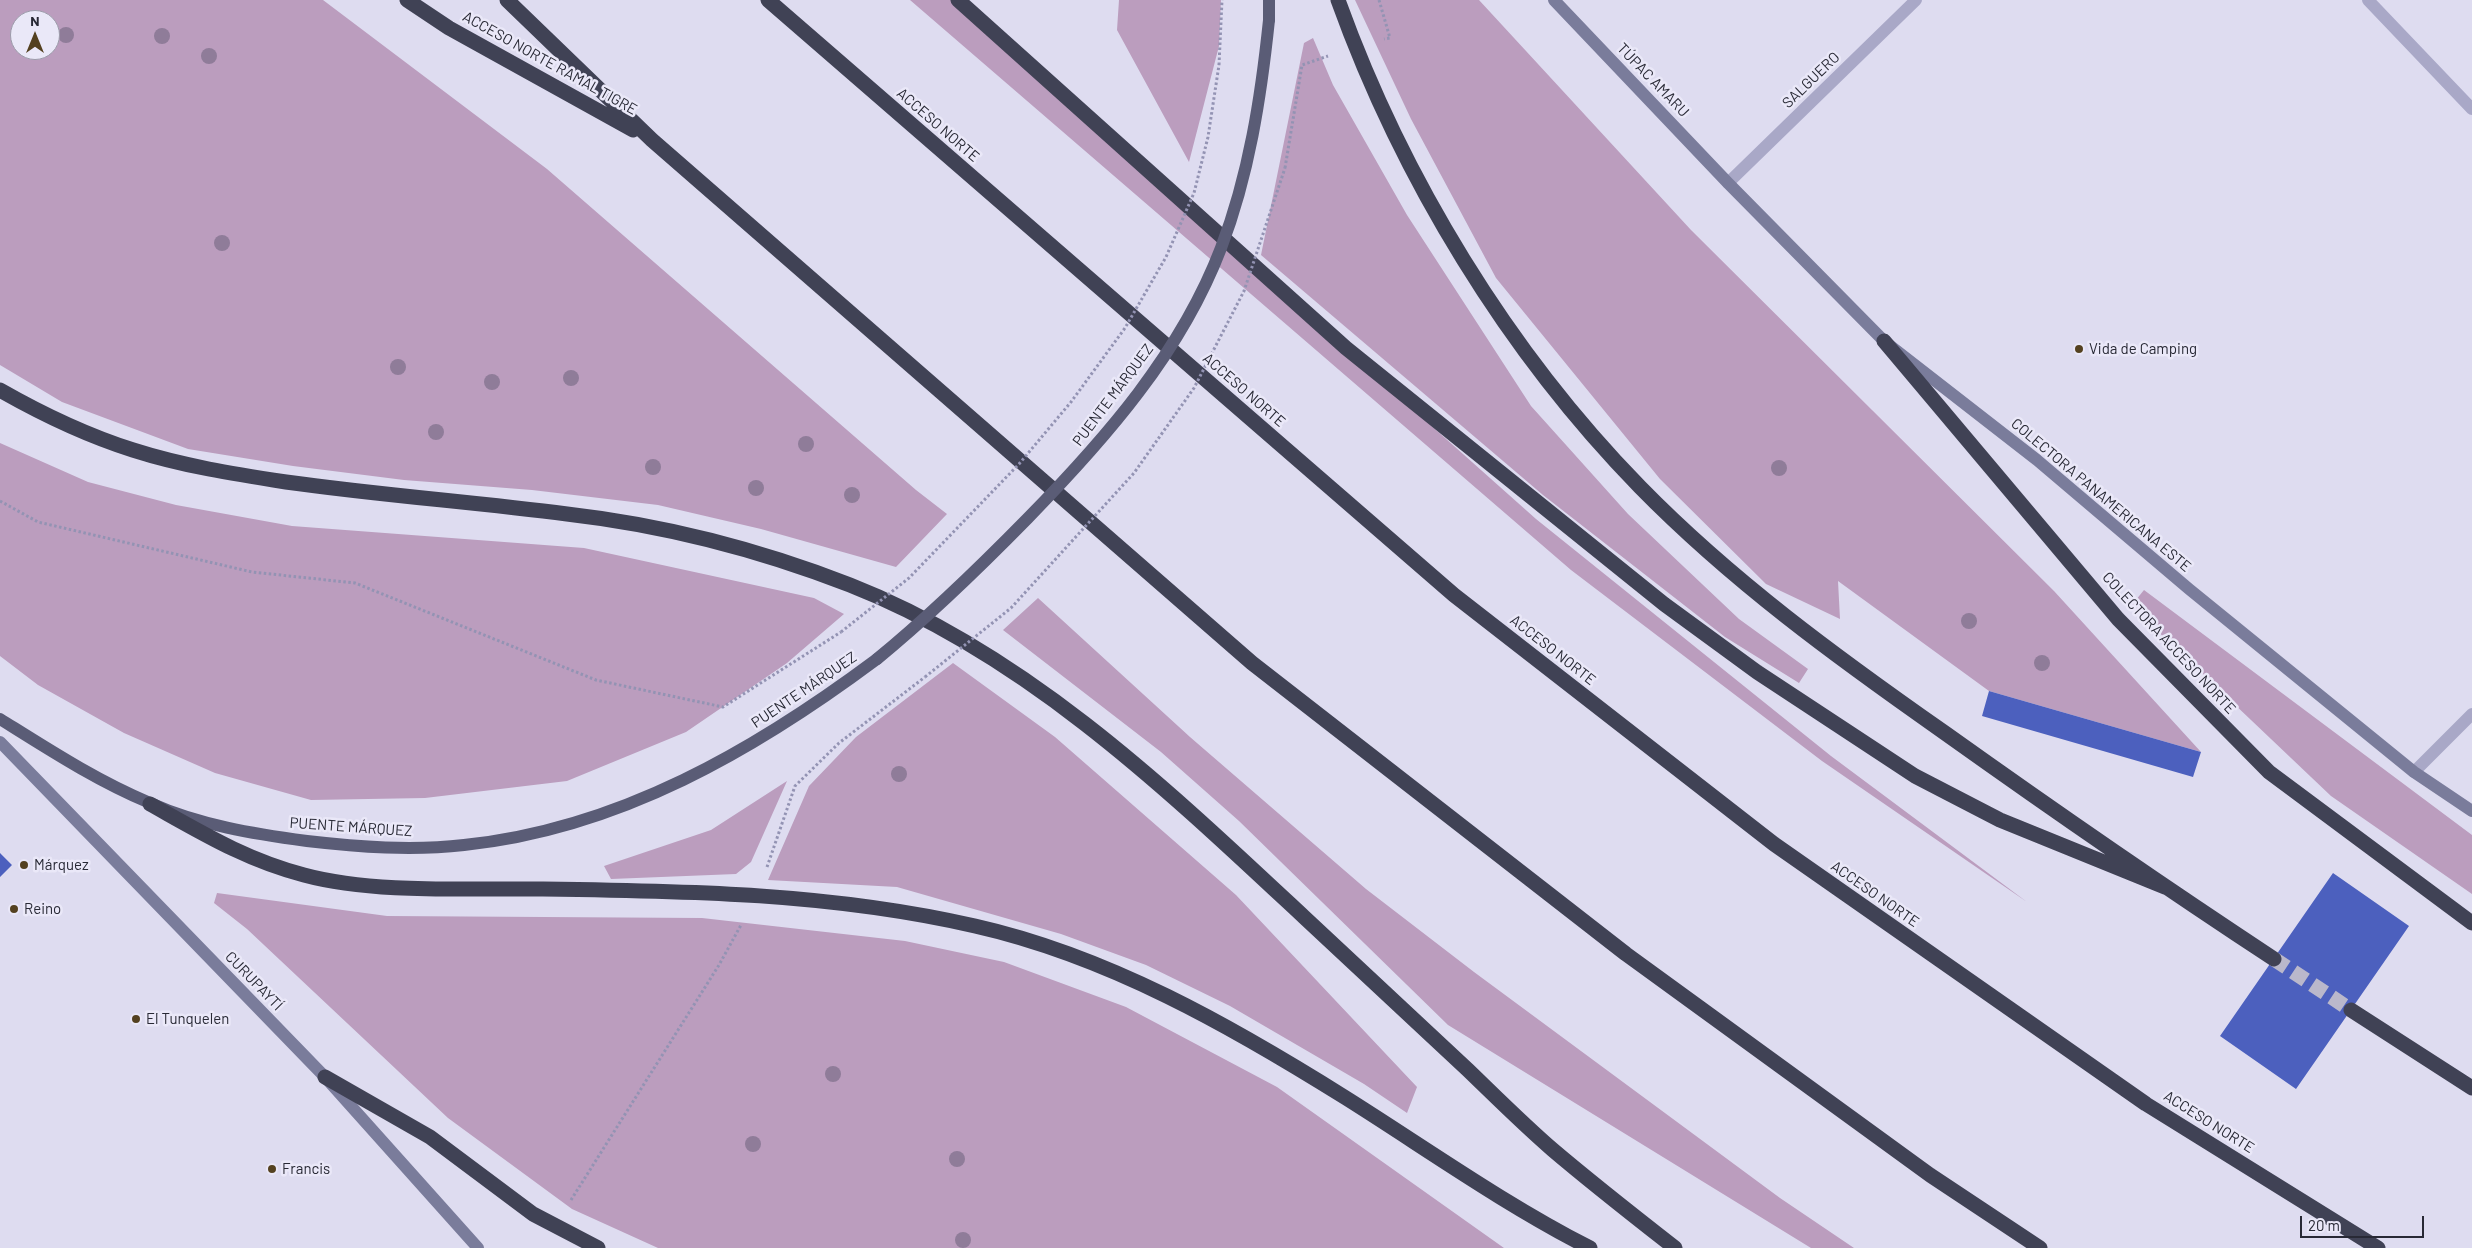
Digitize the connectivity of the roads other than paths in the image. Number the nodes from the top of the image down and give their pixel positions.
1 (407, 0) edge
2 (507, 0) edge
3 (768, 0) edge
4 (958, 0) edge
5 (1269, 0) edge
6 (1338, 0) edge
7 (1554, 0) edge
8 (1916, 0) edge
9 (2368, 0) edge
10 (2472, 108) edge
11 (652, 140) junction
12 (1728, 183) junction
13 (1884, 341) junction
14 (0, 390) edge
15 (2472, 714) edge
16 (0, 719) edge
17 (0, 742) edge
18 (2414, 772) junction
19 (150, 804) junction
20 (2472, 811) edge
21 (2166, 887) junction
22 (2472, 923) edge
23 (2274, 959) tunnel mouth
24 (2351, 1010) tunnel mouth
25 (326, 1077) junction
26 (2472, 1088) edge
27 (478, 1248) edge
28 (598, 1248) edge
29 (1590, 1248) edge
30 (1675, 1248) edge
31 (2040, 1248) edge
32 (2378, 1248) edge

1 - 11 highway, ACCESO NORTE RAMAL TIGRE
2 - 11 highway
3 - 32 highway, ACCESO NORTE
4 - 21 highway
5 - 19 main road, PUENTE MÁRQUEZ, bridge
6 - 21 highway
7 - 12 street, TÚPAC AMARU
8 - 12 street, SALGUERO
9 - 10 street
11 - 31 highway
12 - 13 street, COLECTORA PANAMERICANA ESTE
13 - 18 street, COLECTORA PANAMERICANA ESTE
13 - 22 highway, COLECTORA ACCESO NORTE
14 - 30 highway
15 - 18 street
16 - 19 main road, PUENTE MÁRQUEZ
17 - 25 street, CURUPAYTÍ
18 - 20 street, COLECTORA PANAMERICANA ESTE
19 - 29 highway
21 - 23 highway
24 - 26 highway
25 - 27 street, CURUPAYTÍ
25 - 28 highway

